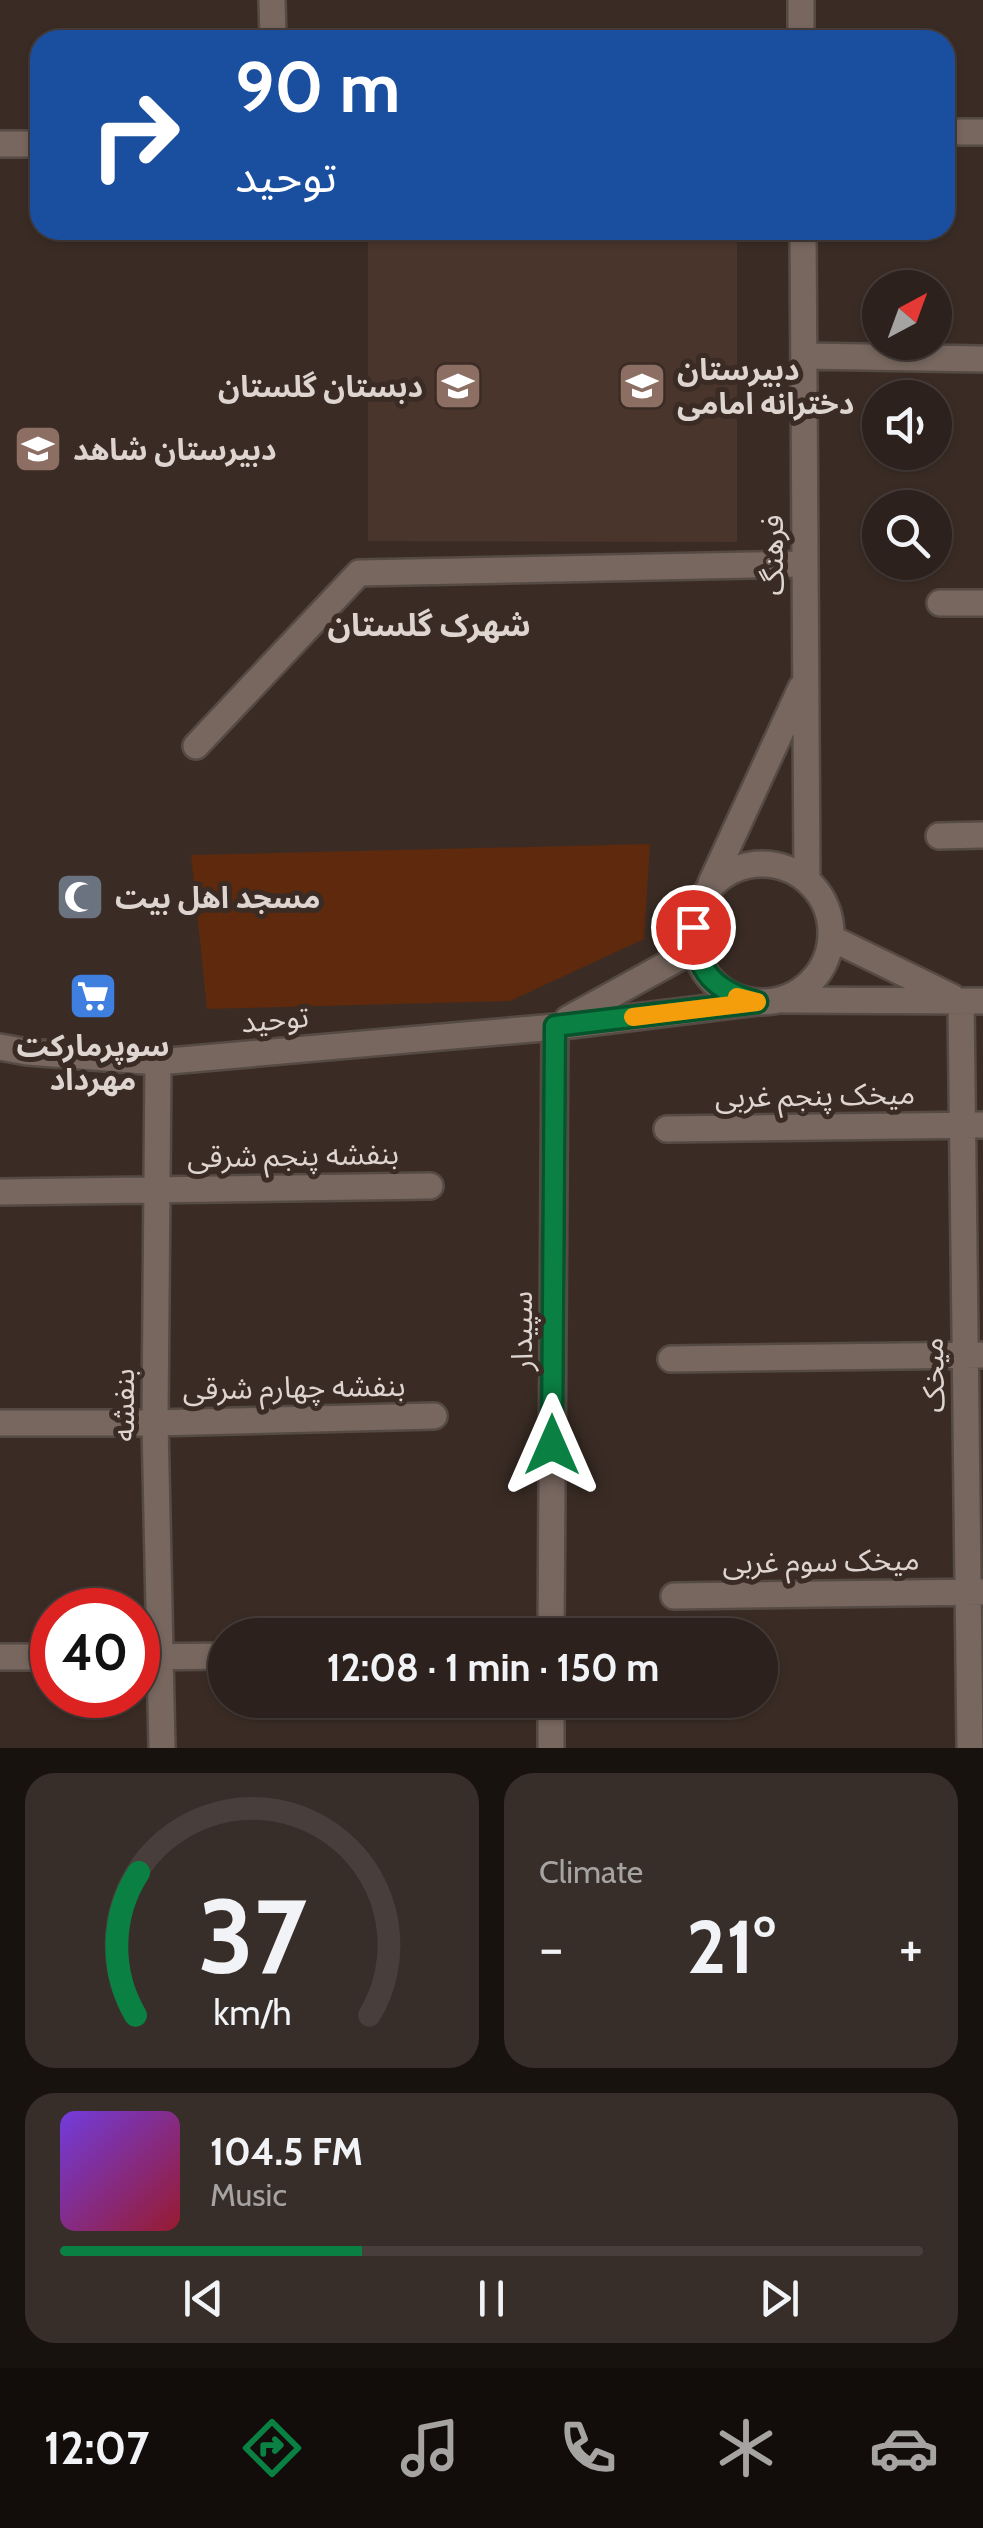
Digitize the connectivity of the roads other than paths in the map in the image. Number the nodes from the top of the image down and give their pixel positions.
1 (272, 0) edge
2 (801, 0) edge
3 (273, 30) edge
4 (802, 30) edge
5 (955, 132) edge
6 (983, 132) edge
7 (0, 144) edge
8 (30, 144) edge
9 (802, 240) edge
10 (804, 356) junction
11 (983, 359) edge
12 (805, 564) junction
13 (940, 602) dead end
14 (983, 602) edge
15 (805, 679) junction
16 (196, 746) dead end
17 (939, 836) dead end
18 (983, 836) edge
19 (807, 880) junction
20 (709, 888) junction
21 (831, 938) junction
22 (694, 949) junction
23 (768, 1001) junction
24 (972, 1001) edge
25 (555, 1026) junction
26 (0, 1047) edge
27 (158, 1062) junction
28 (973, 1126) edge
29 (668, 1129) dead end
30 (430, 1186) dead end
31 (156, 1189) junction
32 (0, 1192) edge
33 (974, 1355) edge
34 (671, 1359) dead end
35 (434, 1416) dead end
36 (0, 1423) edge
37 (155, 1423) junction
38 (151, 1588) edge
39 (976, 1592) edge
40 (674, 1596) dead end
41 (551, 1618) edge
42 (208, 1656) edge
43 (0, 1657) edge
44 (30, 1657) edge
45 (160, 1658) edge
46 (158, 1718) edge
47 (551, 1718) edge
48 (162, 1748) edge
49 (550, 1748) edge
50 (970, 1748) edge

1 - 3 street
2 - 4 street
5 - 6 street
7 - 8 street
9 - 10 street, فرهنگ
10 - 11 street
10 - 12 street, فرهنگ
12 - 15 street, فرهنگ
12 - 16 street
13 - 14 street
15 - 19 street, فرهنگ
15 - 20 street
17 - 18 street
19 - 20 street
19 - 21 street
20 - 22 street
21 - 23 street
21 - 24 street
22 - 23 street
22 - 25 street, توحید
23 - 24 street, توحید
23 - 25 street, توحید
24 - 28 street, میخک
25 - 27 street, توحید
25 - 41 street, سپیدار
26 - 27 street, توحید
27 - 31 street, بنفشه
28 - 29 street, میخک پنجم غربی
28 - 33 street, میخک
30 - 31 street, بنفشه پنجم شرقی
31 - 32 street, بنفشه پنجم شرقی
31 - 37 street, بنفشه
33 - 34 street
33 - 39 street, میخک
35 - 37 street, بنفشه چهارم شرقی
36 - 37 street, بنفشه چهارم شرقی
37 - 38 street, بنفشه
39 - 40 street, میخک سوم غربی
39 - 50 street, میخک
42 - 45 street
43 - 44 street
46 - 48 street, بنفشه
47 - 49 street

